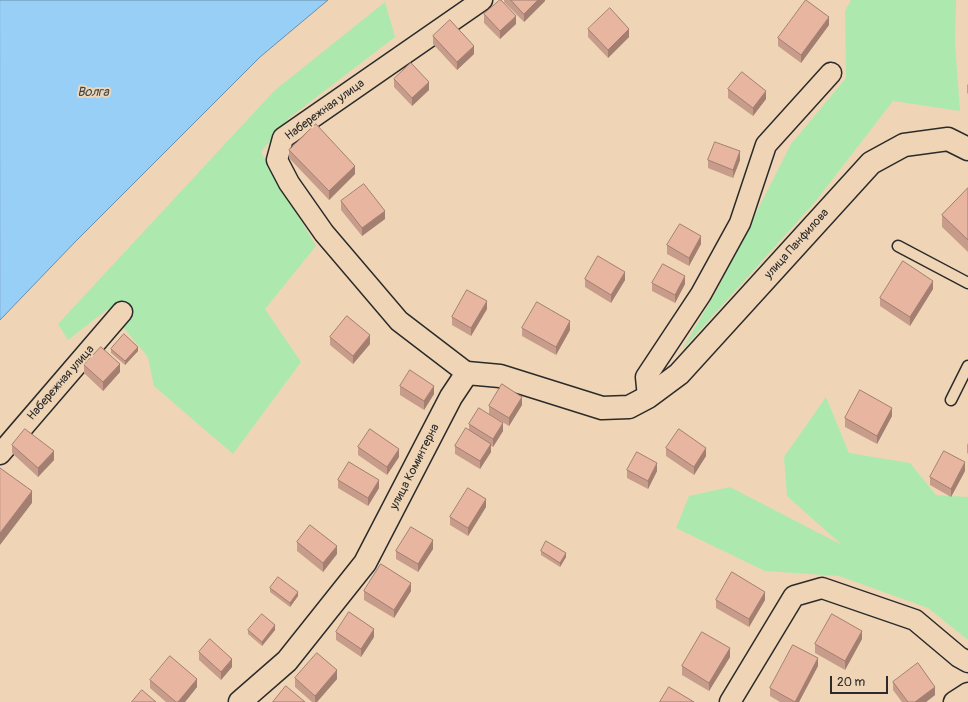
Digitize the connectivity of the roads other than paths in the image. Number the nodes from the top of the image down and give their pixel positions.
1 (482, 0) edge
2 (831, 73) dead end
3 (968, 149) edge
4 (898, 246) dead end
5 (968, 283) edge
6 (122, 312) dead end
7 (968, 366) edge
8 (467, 373) junction
9 (648, 397) junction
10 (952, 400) dead end
11 (0, 454) edge
12 (968, 662) edge
13 (968, 693) edge
14 (240, 702) edge
15 (730, 702) edge
16 (954, 702) edge

1 - 8 street, Набережная улица
2 - 9 street
3 - 9 street, улица Панфилова
4 - 5 lane
6 - 11 street, Набережная улица
7 - 10 lane
8 - 9 street
8 - 14 street, улица Коминтерна
12 - 15 street
13 - 16 street

